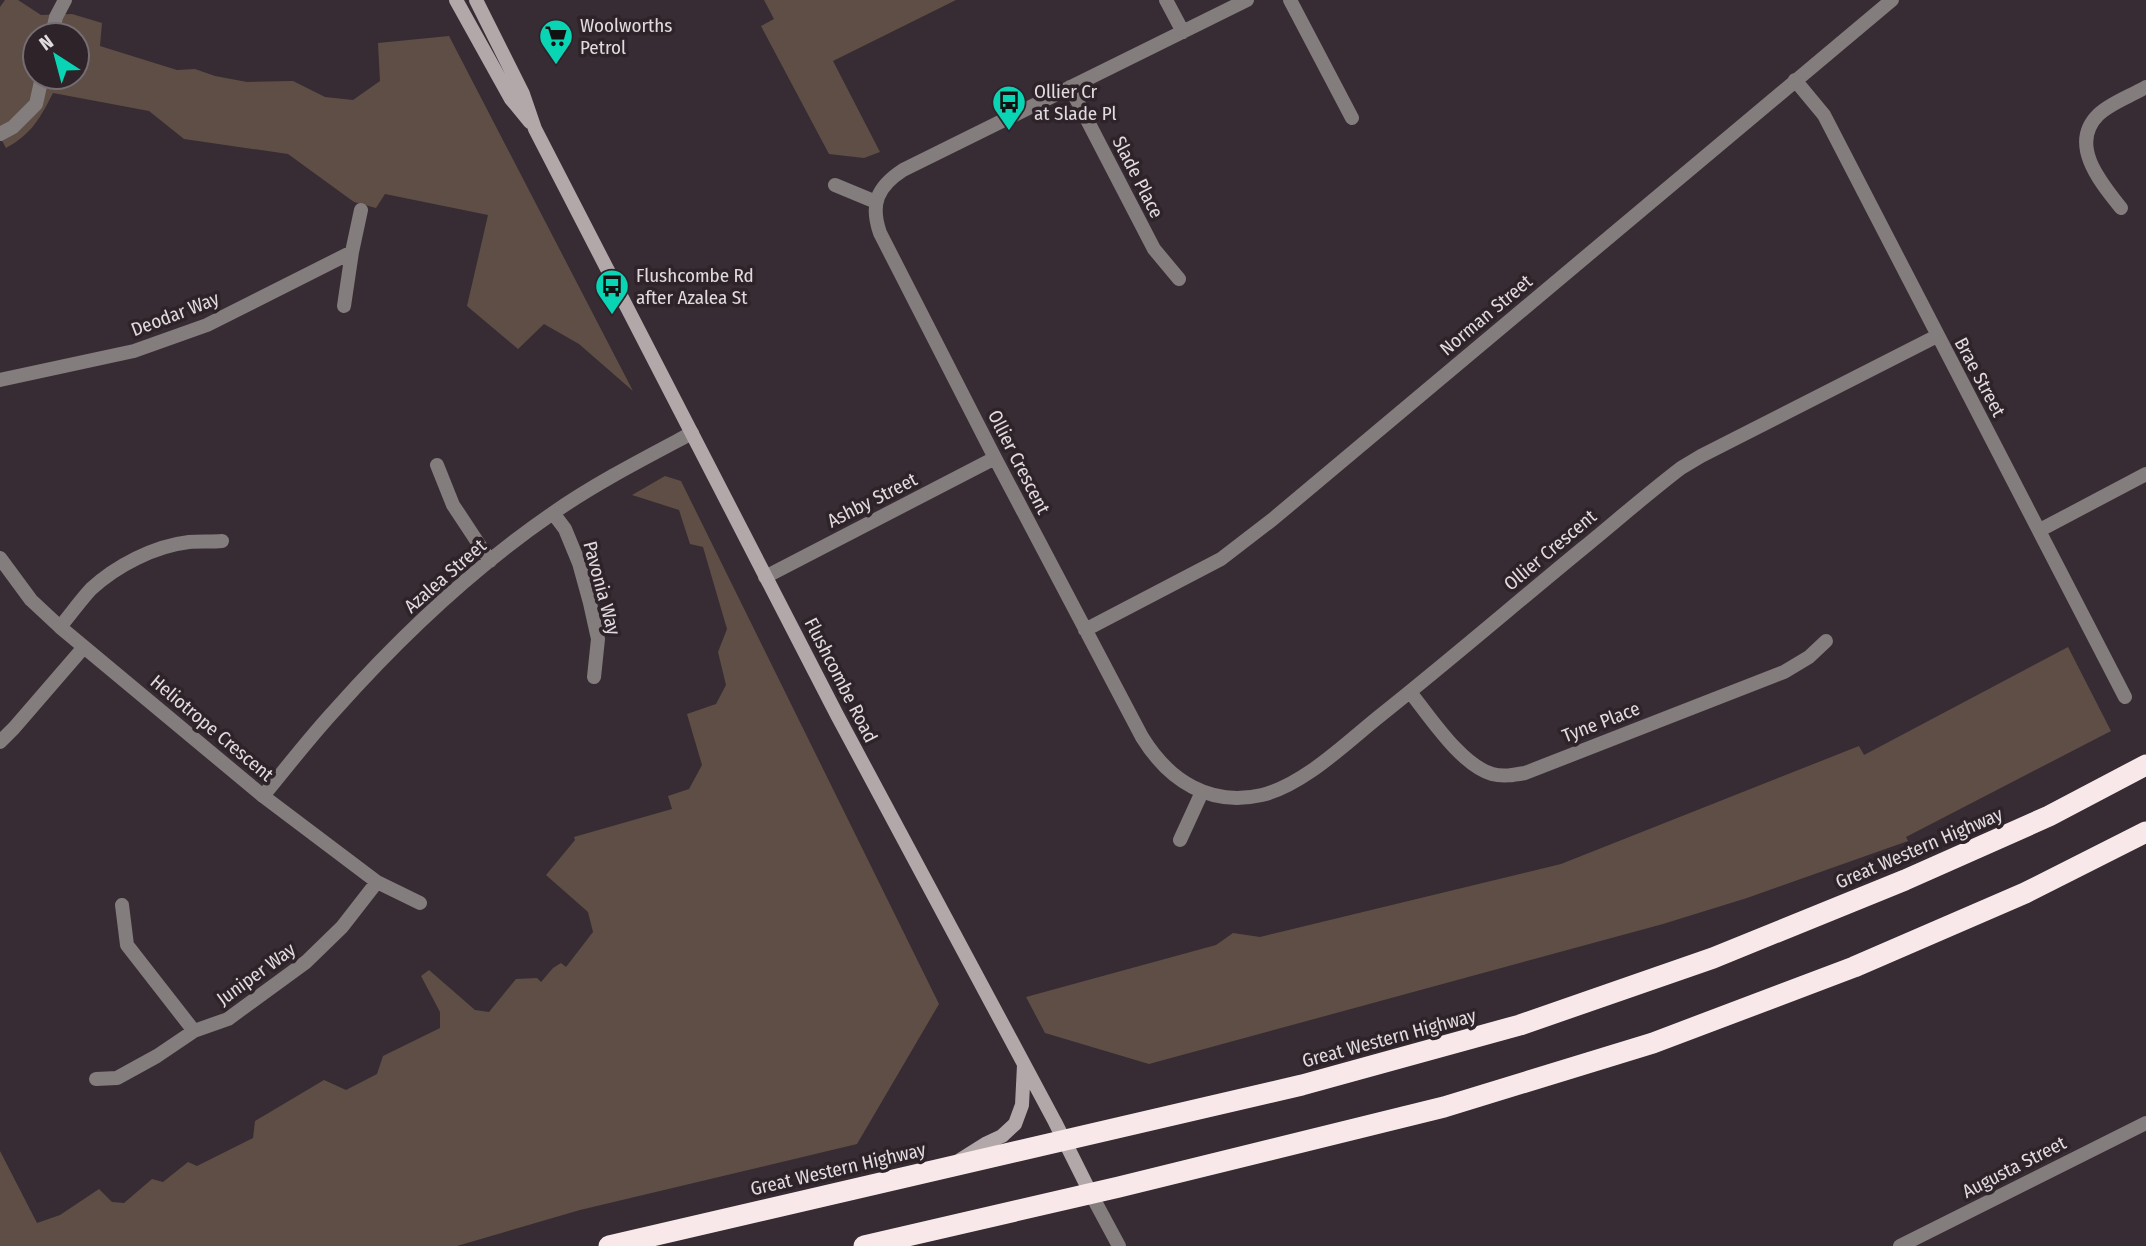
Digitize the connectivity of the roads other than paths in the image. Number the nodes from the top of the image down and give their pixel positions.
1 (65, 0) edge
2 (456, 0) edge
3 (476, 0) edge
4 (1166, 0) edge
5 (1247, 0) edge
6 (1290, 0) edge
7 (1892, 0) edge
8 (55, 21) edge
9 (1183, 32) junction
10 (1795, 80) junction
11 (1070, 87) junction
12 (2146, 87) edge
13 (39, 91) edge
14 (1352, 118) dead end
15 (535, 129) junction
16 (0, 134) edge
17 (835, 185) dead end
18 (876, 202) junction
19 (2121, 208) dead end
20 (361, 210) dead end
21 (352, 252) junction
22 (1179, 279) dead end
23 (344, 306) dead end
24 (1937, 336) junction
25 (0, 380) edge
26 (692, 433) junction
27 (995, 458) junction
28 (437, 465) dead end
29 (2146, 474) edge
30 (553, 513) junction
31 (2040, 530) junction
32 (222, 541) dead end
33 (0, 558) edge
34 (490, 561) junction
35 (765, 577) junction
36 (60, 627) junction
37 (1085, 630) junction
38 (1826, 641) dead end
39 (84, 647) junction
40 (594, 677) dead end
41 (1410, 692) junction
42 (2125, 697) dead end
43 (0, 743) edge
44 (2146, 765) edge
45 (1202, 792) junction
46 (263, 796) junction
47 (2146, 832) edge
48 (1180, 840) dead end
49 (377, 882) junction
50 (420, 903) dead end
51 (122, 905) dead end
52 (194, 1031) junction
53 (1024, 1064) junction
54 (96, 1079) dead end
55 (2146, 1123) edge
56 (1063, 1140) junction
57 (952, 1166) junction
58 (1090, 1194) junction
59 (609, 1246) edge
60 (864, 1246) edge
61 (1119, 1246) edge
62 (1900, 1246) edge

1 - 8 street
2 - 15 street, Flushcombe Road
3 - 15 street, Flushcombe Road
4 - 9 street
5 - 9 street
6 - 14 street
7 - 10 street, Norman Street
9 - 11 street
10 - 24 street, Brae Street
10 - 37 street, Norman Street
11 - 18 street
11 - 22 street, Slade Place
12 - 19 street
13 - 16 street
15 - 26 street, Flushcombe Road
17 - 18 street
18 - 27 street, Ollier Crescent
20 - 21 street
21 - 23 street
21 - 25 street, Deodar Way
24 - 31 street, Brae Street
24 - 41 street, Ollier Crescent
26 - 30 street, Azalea Street
26 - 35 street, Flushcombe Road
27 - 35 street, Ashby Street
27 - 37 street, Ollier Crescent
28 - 34 street
29 - 31 street
30 - 34 street, Azalea Street
30 - 40 street, Pavonia Way
31 - 42 street, Brae Street
32 - 36 street
33 - 36 street, Heliotrope Crescent
34 - 46 street, Azalea Street
35 - 53 street, Flushcombe Road
36 - 39 street, Heliotrope Crescent
37 - 45 street, Ollier Crescent
38 - 41 street, Tyne Place
39 - 43 street
39 - 46 street, Heliotrope Crescent
41 - 45 street, Ollier Crescent
44 - 56 highway, Great Western Highway
45 - 48 street
46 - 49 street, Heliotrope Crescent
47 - 58 highway
49 - 50 street, Heliotrope Crescent
49 - 52 street, Juniper Way
51 - 52 street
52 - 54 street, Juniper Way
53 - 56 street, Flushcombe Road
53 - 57 street
55 - 62 street, Augusta Street
56 - 57 highway, Great Western Highway
56 - 58 street, Flushcombe Road
57 - 59 highway, Great Western Highway
58 - 60 highway
58 - 61 street, Flushcombe Road

